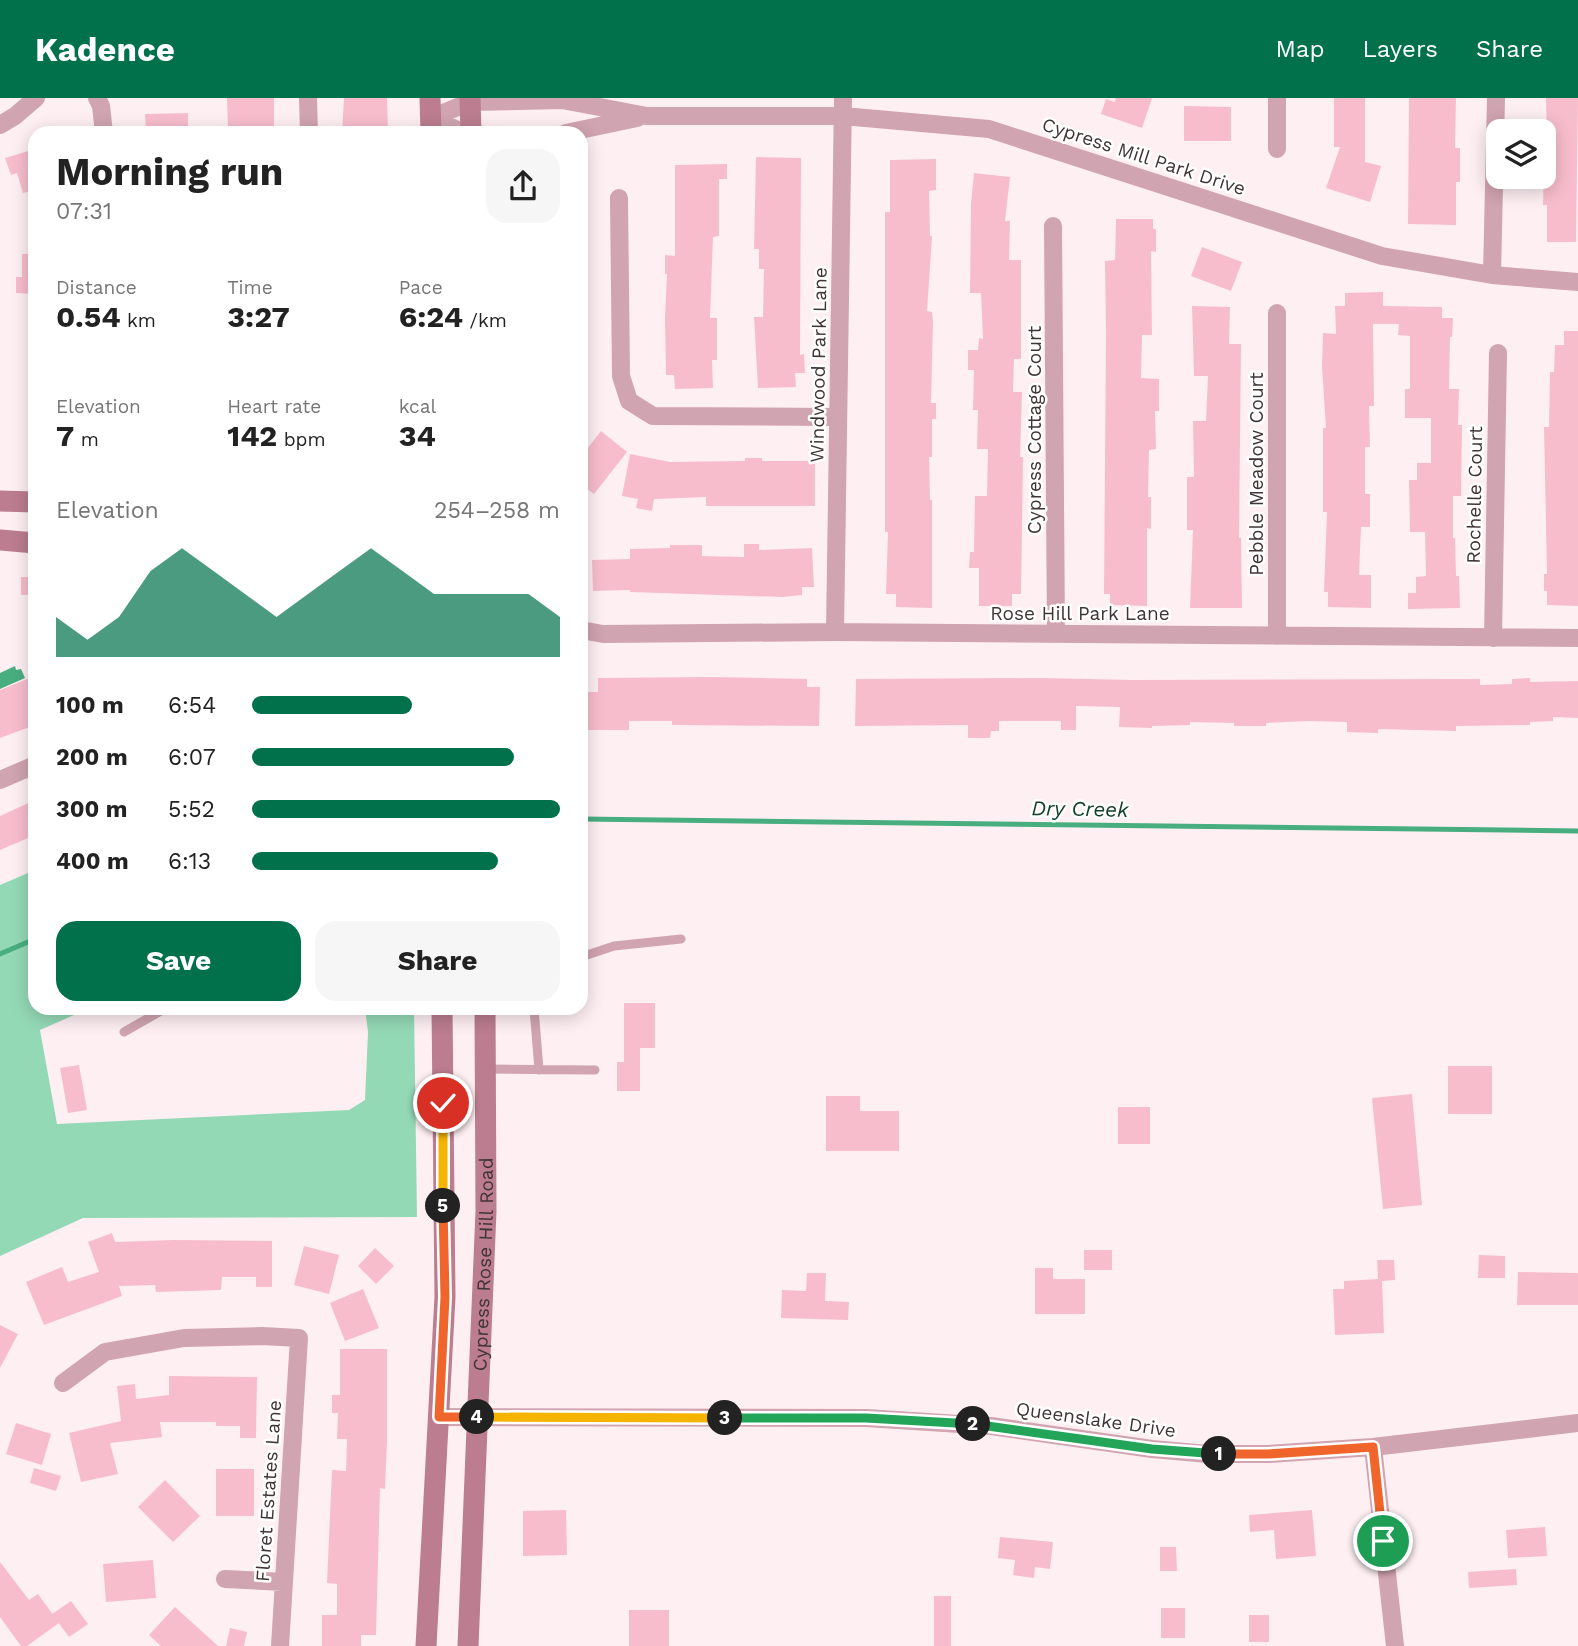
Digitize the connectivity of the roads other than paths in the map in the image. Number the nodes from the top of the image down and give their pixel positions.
1 (36, 98) edge
2 (97, 98) edge
3 (308, 98) edge
4 (1277, 98) edge
5 (1496, 98) edge
6 (470, 100) edge
7 (843, 107) edge
8 (430, 116) edge
9 (647, 116) junction
10 (0, 125) edge
11 (103, 126) edge
12 (309, 126) edge
13 (450, 126) edge
14 (471, 126) edge
15 (588, 128) edge
16 (1277, 149) dead end
17 (619, 198) dead end
18 (1053, 226) dead end
19 (1492, 275) junction
20 (1578, 282) edge
21 (1277, 313) dead end
22 (1498, 353) dead end
23 (838, 417) junction
24 (0, 501) edge
25 (28, 502) edge
26 (0, 540) edge
27 (28, 542) edge
28 (588, 631) edge
29 (835, 632) junction
30 (1056, 634) junction
31 (1277, 636) junction
32 (1493, 638) junction
33 (1578, 638) edge
34 (28, 768) edge
35 (0, 780) edge
36 (681, 939) dead end
37 (588, 955) edge
38 (154, 1015) edge
39 (442, 1015) edge
40 (485, 1015) edge
41 (535, 1015) edge
42 (124, 1032) dead end
43 (485, 1069) junction
44 (539, 1070) junction
45 (595, 1070) dead end
46 (63, 1383) dead end
47 (439, 1417) junction
48 (476, 1417) junction
49 (1578, 1423) edge
50 (1373, 1447) junction
51 (225, 1579) dead end
52 (283, 1582) junction
53 (280, 1646) edge
54 (426, 1646) edge
55 (468, 1646) edge
56 (1395, 1646) edge

1 - 10 street
2 - 11 street
3 - 12 street
4 - 16 street
5 - 19 street
6 - 8 street
6 - 9 street
6 - 14 main road
7 - 9 street, Cypress Mill Park Drive
7 - 19 street, Cypress Mill Park Drive
7 - 23 street, Windwood Park Lane
8 - 13 street
9 - 15 street
17 - 23 street
18 - 30 street, Cypress Cottage Court
19 - 20 street, Cypress Mill Park Drive
21 - 31 street, Pebble Meadow Court
22 - 32 street, Rochelle Court
23 - 29 street, Windwood Park Lane
24 - 25 main road
26 - 27 main road
28 - 29 street, Rose Hill Park Lane
29 - 30 street, Rose Hill Park Lane
30 - 31 street, Rose Hill Park Lane
31 - 32 street, Rose Hill Park Lane
32 - 33 street, Rose Hill Park Lane
34 - 35 street
36 - 37 lane
38 - 42 lane
39 - 47 main road, Cypress Rose Hill Road
40 - 43 main road, Cypress Rose Hill Road
41 - 44 lane
43 - 44 lane
43 - 48 main road, Cypress Rose Hill Road
44 - 45 lane
46 - 52 street, Floret Estates Lane
47 - 48 street, Queenslake Drive
47 - 54 main road, Cypress Rose Hill Road
48 - 50 street, Queenslake Drive
48 - 55 main road, Cypress Rose Hill Road
49 - 50 street, Queenslake Drive
50 - 56 street
51 - 52 street
52 - 53 street, Floret Estates Lane

